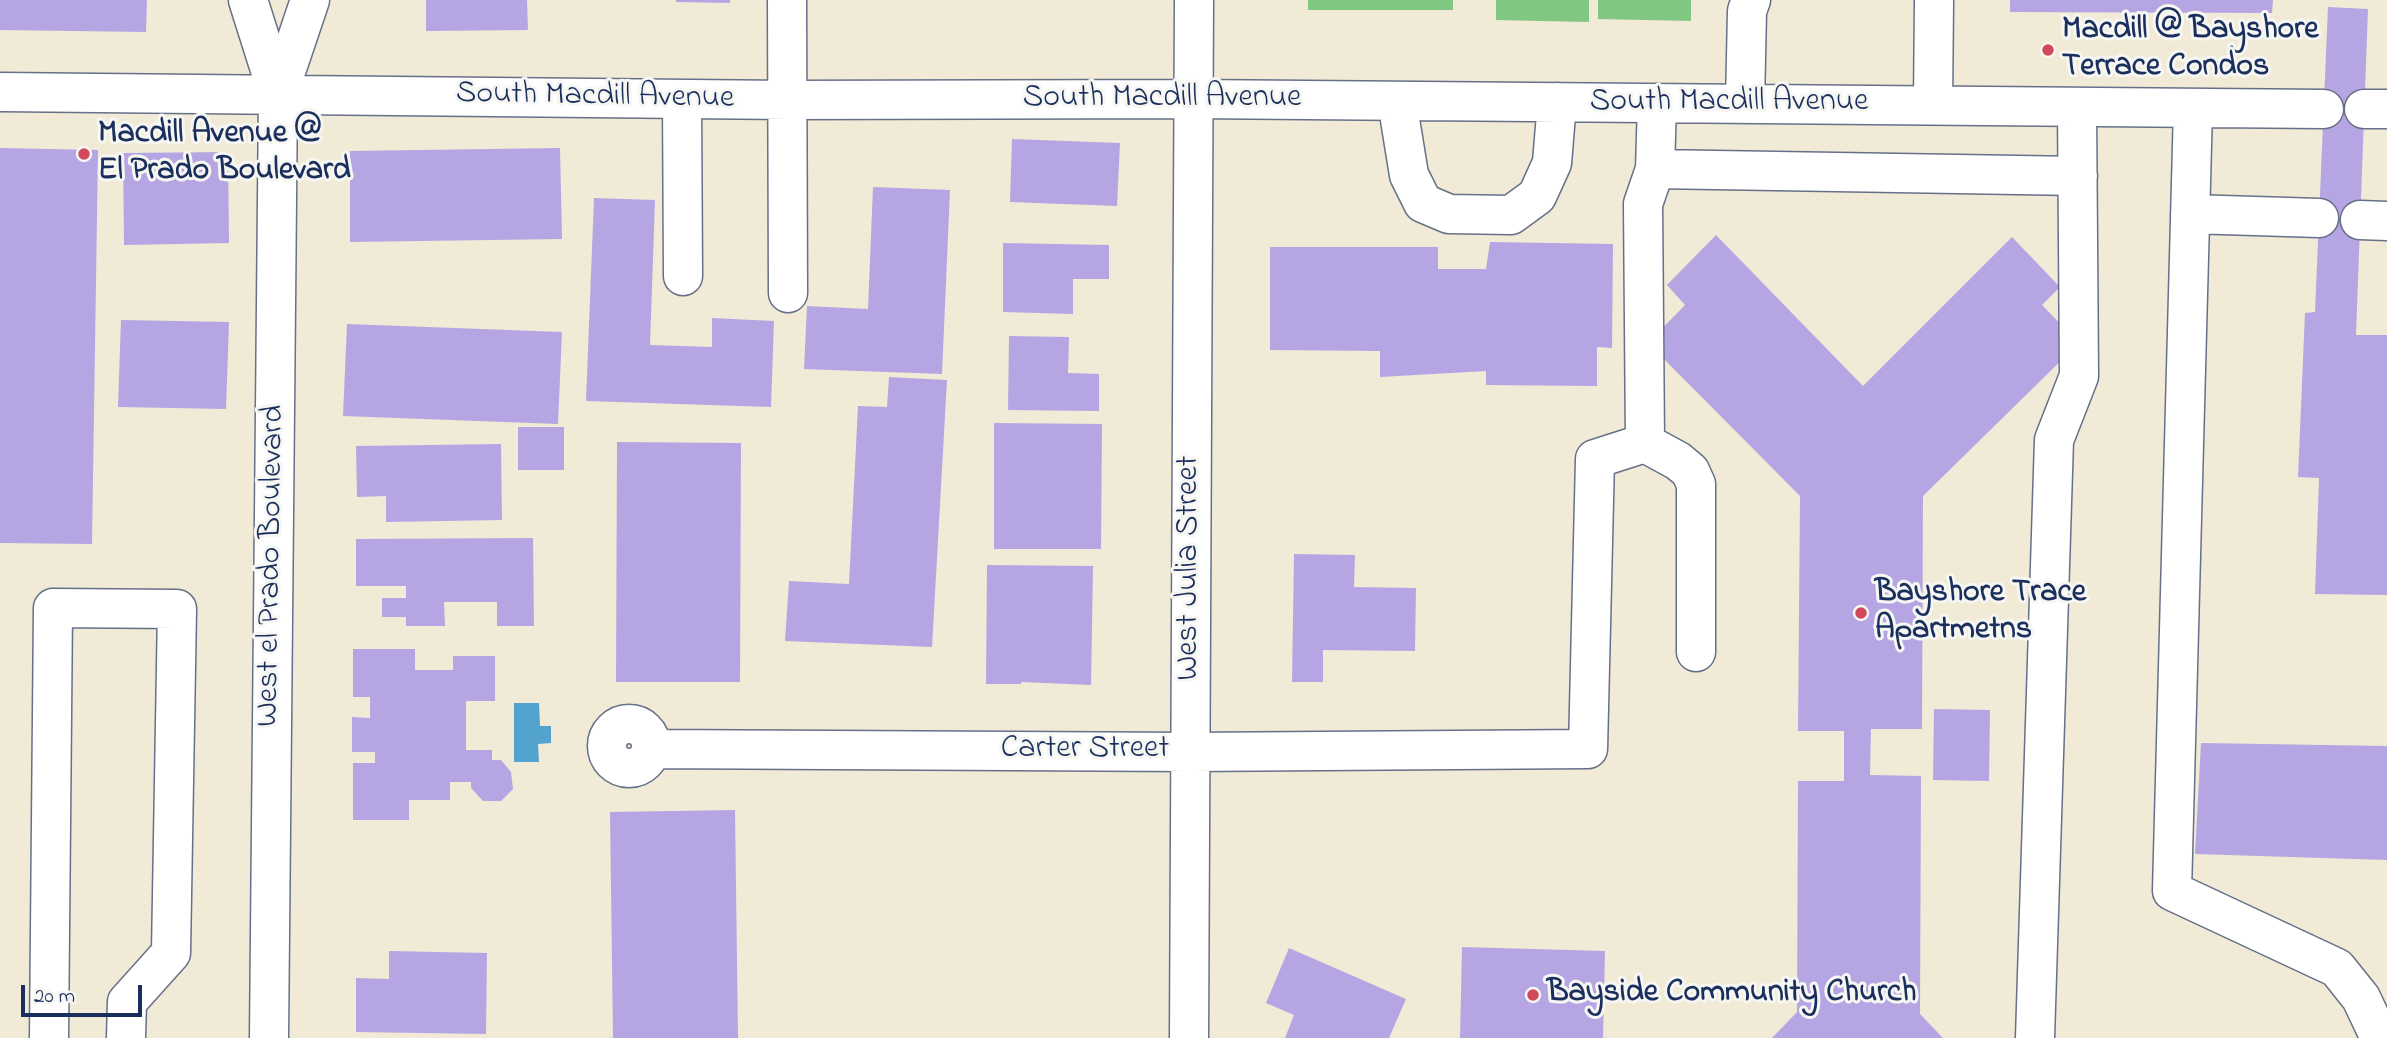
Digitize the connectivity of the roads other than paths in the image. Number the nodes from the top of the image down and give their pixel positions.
1 (248, 0) edge
2 (310, 0) edge
3 (788, 0) edge
4 (1194, 0) edge
5 (1751, 0) edge
6 (1934, 0) edge
7 (0, 92) edge
8 (278, 95) junction
9 (682, 99) junction
10 (1193, 99) junction
11 (788, 100) junction
12 (1397, 101) junction
13 (1557, 102) junction
14 (1657, 103) junction
15 (1745, 104) junction
16 (1933, 106) junction
17 (2077, 107) junction
18 (2193, 108) junction
19 (2324, 109) dead end
20 (1655, 169) junction
21 (2078, 176) junction
22 (2190, 214) junction
23 (2319, 218) dead end
24 (683, 276) dead end
25 (788, 293) dead end
26 (1645, 443) junction
27 (1696, 652) dead end
28 (652, 749) dead end
29 (1190, 752) junction
30 (49, 1038) edge
31 (126, 1038) edge
32 (269, 1038) edge
33 (1189, 1038) edge
34 (2035, 1038) edge
35 (2380, 1038) edge

1 - 8 street, West el Prado Boulevard
2 - 8 street, West el Prado Boulevard
3 - 11 street
4 - 10 street, West Julia Street
5 - 15 street
6 - 16 street
7 - 8 street, South Macdill Avenue
8 - 9 street, South Macdill Avenue
8 - 32 street, West el Prado Boulevard
9 - 11 street, South Macdill Avenue
9 - 24 street
10 - 11 street, South Macdill Avenue
10 - 12 street, South Macdill Avenue
10 - 29 street, West Julia Street
11 - 25 street
12 - 13 street, South Macdill Avenue
12 - 13 street
13 - 14 street, South Macdill Avenue
14 - 15 street, South Macdill Avenue
14 - 20 street
15 - 16 street, South Macdill Avenue
16 - 17 street, South Macdill Avenue
17 - 18 street, South Macdill Avenue
17 - 21 street
18 - 19 street, South Macdill Avenue
18 - 22 street
20 - 21 street
20 - 26 street
21 - 34 street
22 - 23 street
22 - 35 street
26 - 27 street
26 - 29 street, Carter Street
28 - 29 street, Carter Street
29 - 33 street, West Julia Street
30 - 31 street

